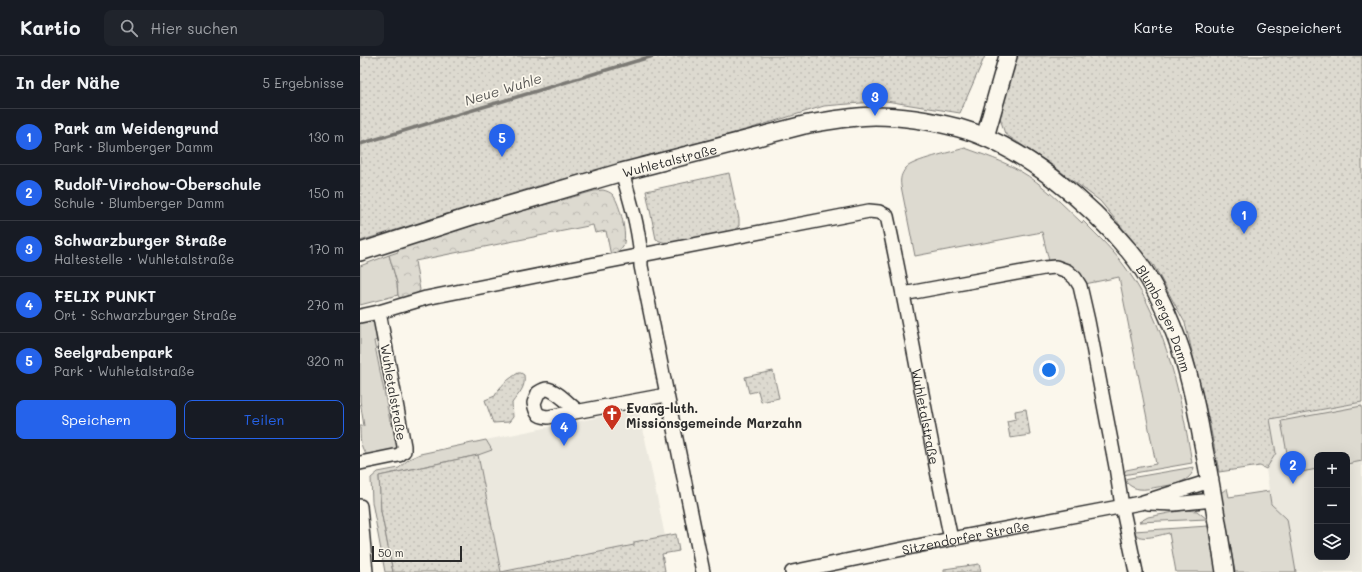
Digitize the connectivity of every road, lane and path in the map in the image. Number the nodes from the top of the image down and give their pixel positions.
1 (1008, 56) edge
2 (985, 137) junction
3 (622, 172) junction
4 (360, 252) edge
5 (641, 255) junction
6 (904, 294) junction
7 (379, 312) junction
8 (360, 316) edge
9 (666, 395) junction
10 (578, 411) dead end
11 (360, 463) edge
12 (1210, 481) junction
13 (1213, 500) junction
14 (1140, 503) junction
15 (360, 506) edge
16 (1122, 506) junction
17 (950, 539) junction
18 (366, 572) edge
19 (703, 572) edge
20 (792, 572) edge
21 (1136, 572) edge
22 (1225, 572) edge

1 - 2 main road
2 - 3 main road, Wuhletalstraße
2 - 12 main road, Blumberger Damm
3 - 4 main road, Wuhletalstraße
3 - 5 street
5 - 6 street, Wuhletalstraße
5 - 7 street, Wuhletalstraße
5 - 9 street
6 - 16 street
6 - 17 street, Wuhletalstraße
7 - 8 street, Wuhletalstraße
7 - 11 street, Wuhletalstraße
9 - 10 street
9 - 19 street
12 - 13 main road, Blumberger Damm
12 - 14 street, Sitzendorfer Straße
13 - 14 street, Sitzendorfer Straße
13 - 22 main road, Blumberger Damm
14 - 16 street, Sitzendorfer Straße
15 - 18 street
16 - 17 street, Sitzendorfer Straße
16 - 21 street
17 - 20 street, Sitzendorfer Straße

